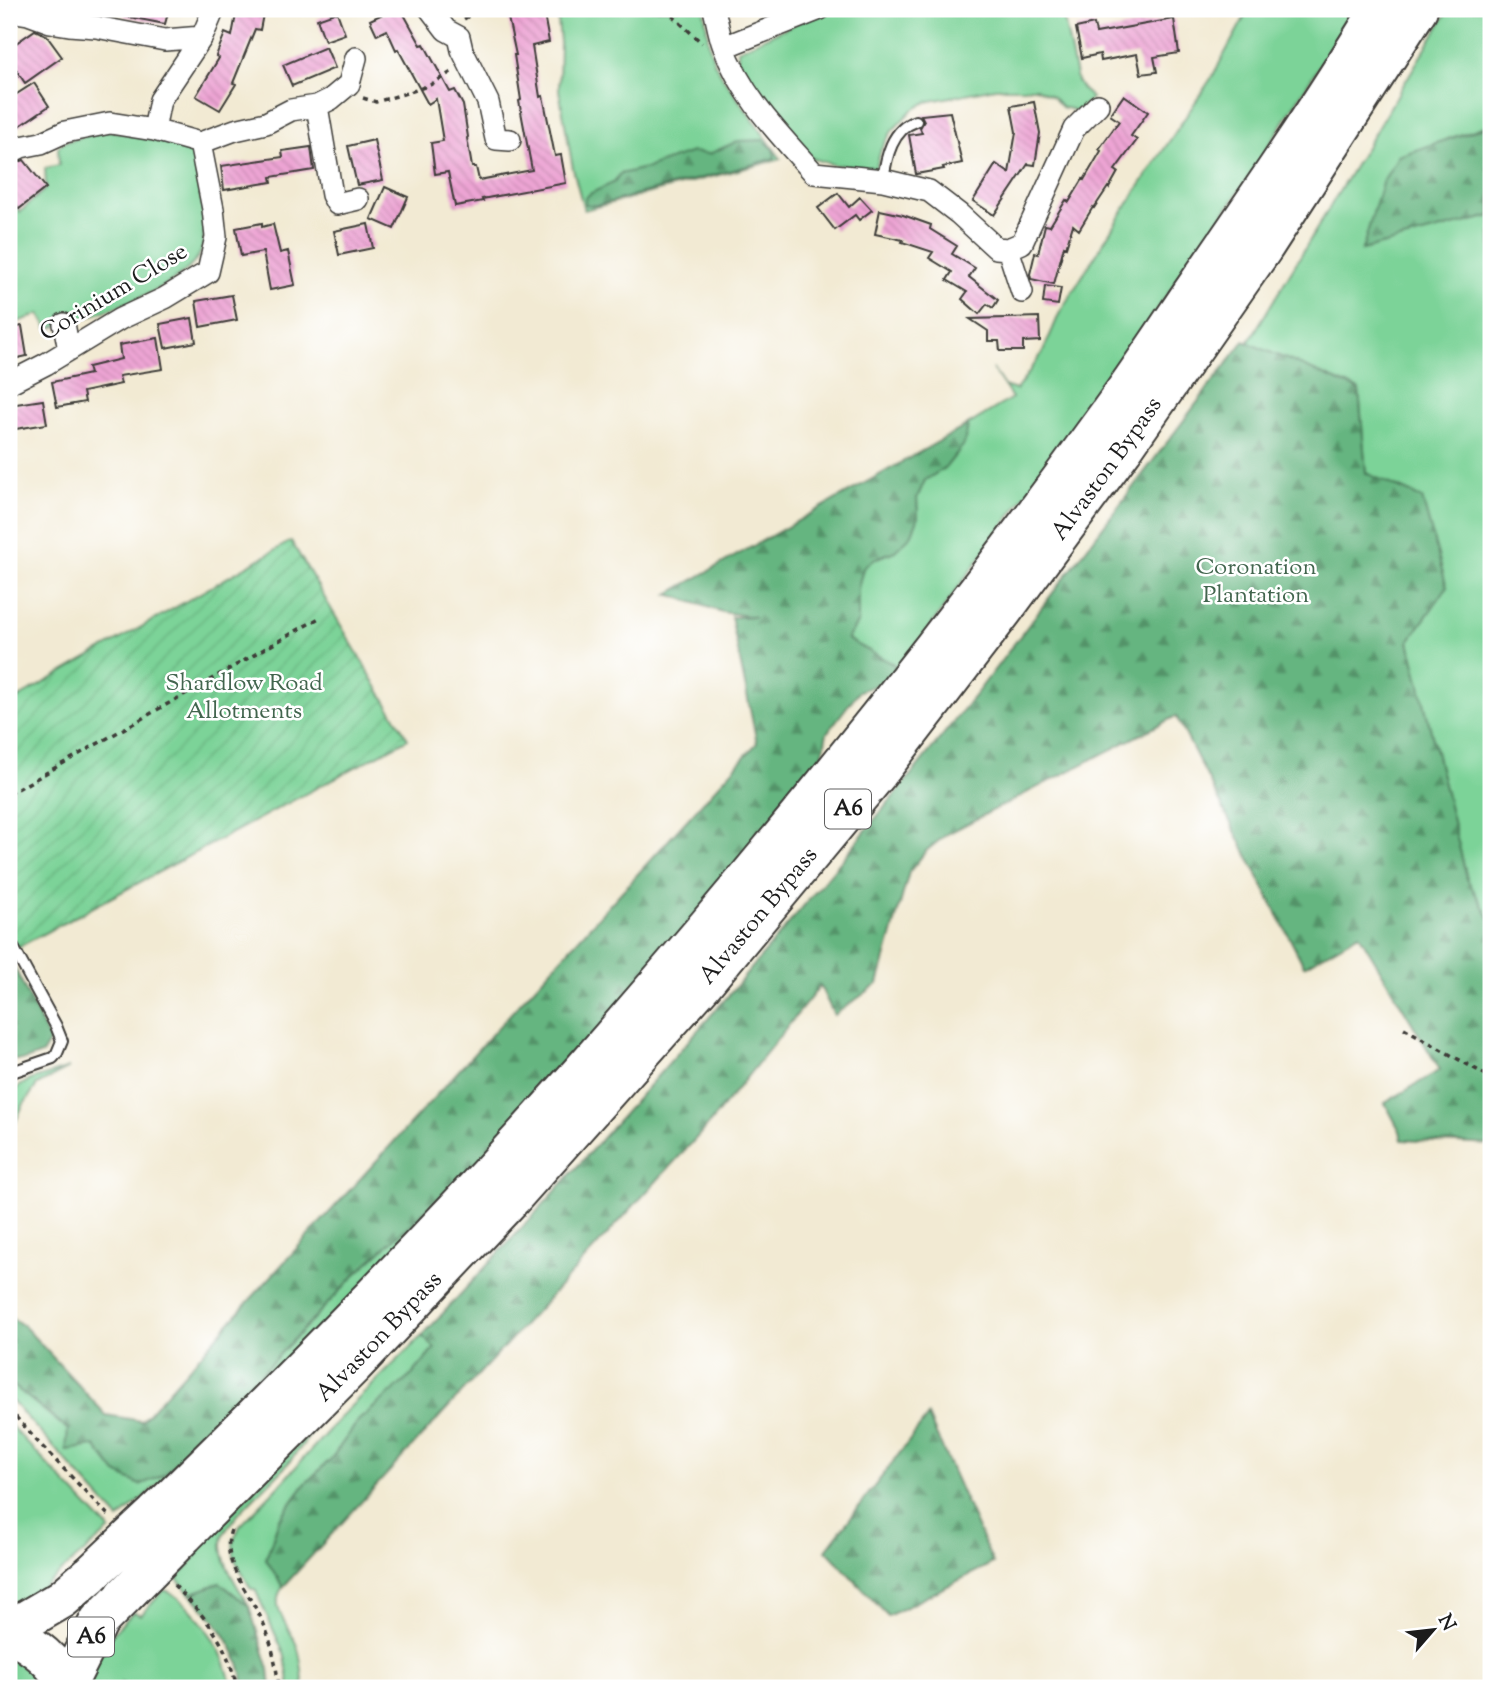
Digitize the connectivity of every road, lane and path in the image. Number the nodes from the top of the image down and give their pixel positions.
1 (214, 9) edge
2 (430, 9) edge
3 (665, 9) edge
4 (714, 9) edge
5 (820, 9) edge
6 (1380, 9) edge
7 (1418, 9) edge
8 (9, 11) edge
9 (97, 18) edge
10 (202, 37) junction
11 (725, 50) junction
12 (356, 58) dead end
13 (468, 62) junction
14 (346, 87) junction
15 (1098, 105) dead end
16 (317, 106) junction
17 (916, 121) dead end
18 (154, 130) junction
19 (510, 140) dead end
20 (200, 143) junction
21 (9, 153) edge
22 (883, 180) junction
23 (358, 199) dead end
24 (1008, 249) junction
25 (1022, 292) dead end
26 (64, 324) dead end
27 (69, 350) junction
28 (9, 383) edge
29 (319, 618) dead end
30 (9, 794) edge
31 (13, 947) dead end
32 (1404, 1028) dead end
33 (9, 1073) edge
34 (1491, 1078) edge
35 (9, 1409) edge
36 (116, 1523) dead end
37 (169, 1525) junction
38 (170, 1581) dead end
39 (9, 1631) edge
40 (67, 1687) edge
41 (237, 1688) edge

1 - 10 street
2 - 13 street
3 - 11 path
4 - 11 street
5 - 11 street
6 - 37 highway, Alvaston Bypass / A6
7 - 37 highway, Alvaston Bypass / A6
8 - 9 street
9 - 10 street
10 - 18 street
11 - 22 street
12 - 14 street
13 - 14 path
13 - 19 street
14 - 16 street
15 - 24 street
16 - 20 street
16 - 23 street
17 - 22 lane
18 - 20 street
18 - 21 street
20 - 27 street, Corinium Close
22 - 24 street
24 - 25 street
26 - 27 street
27 - 28 street, Corinium Close
29 - 30 path
31 - 33 lane
32 - 34 path
35 - 36 path
37 - 39 highway, Alvaston Bypass / A6, bridge
37 - 40 highway, Alvaston Bypass / A6, bridge
38 - 41 path
39 - 40 highway

